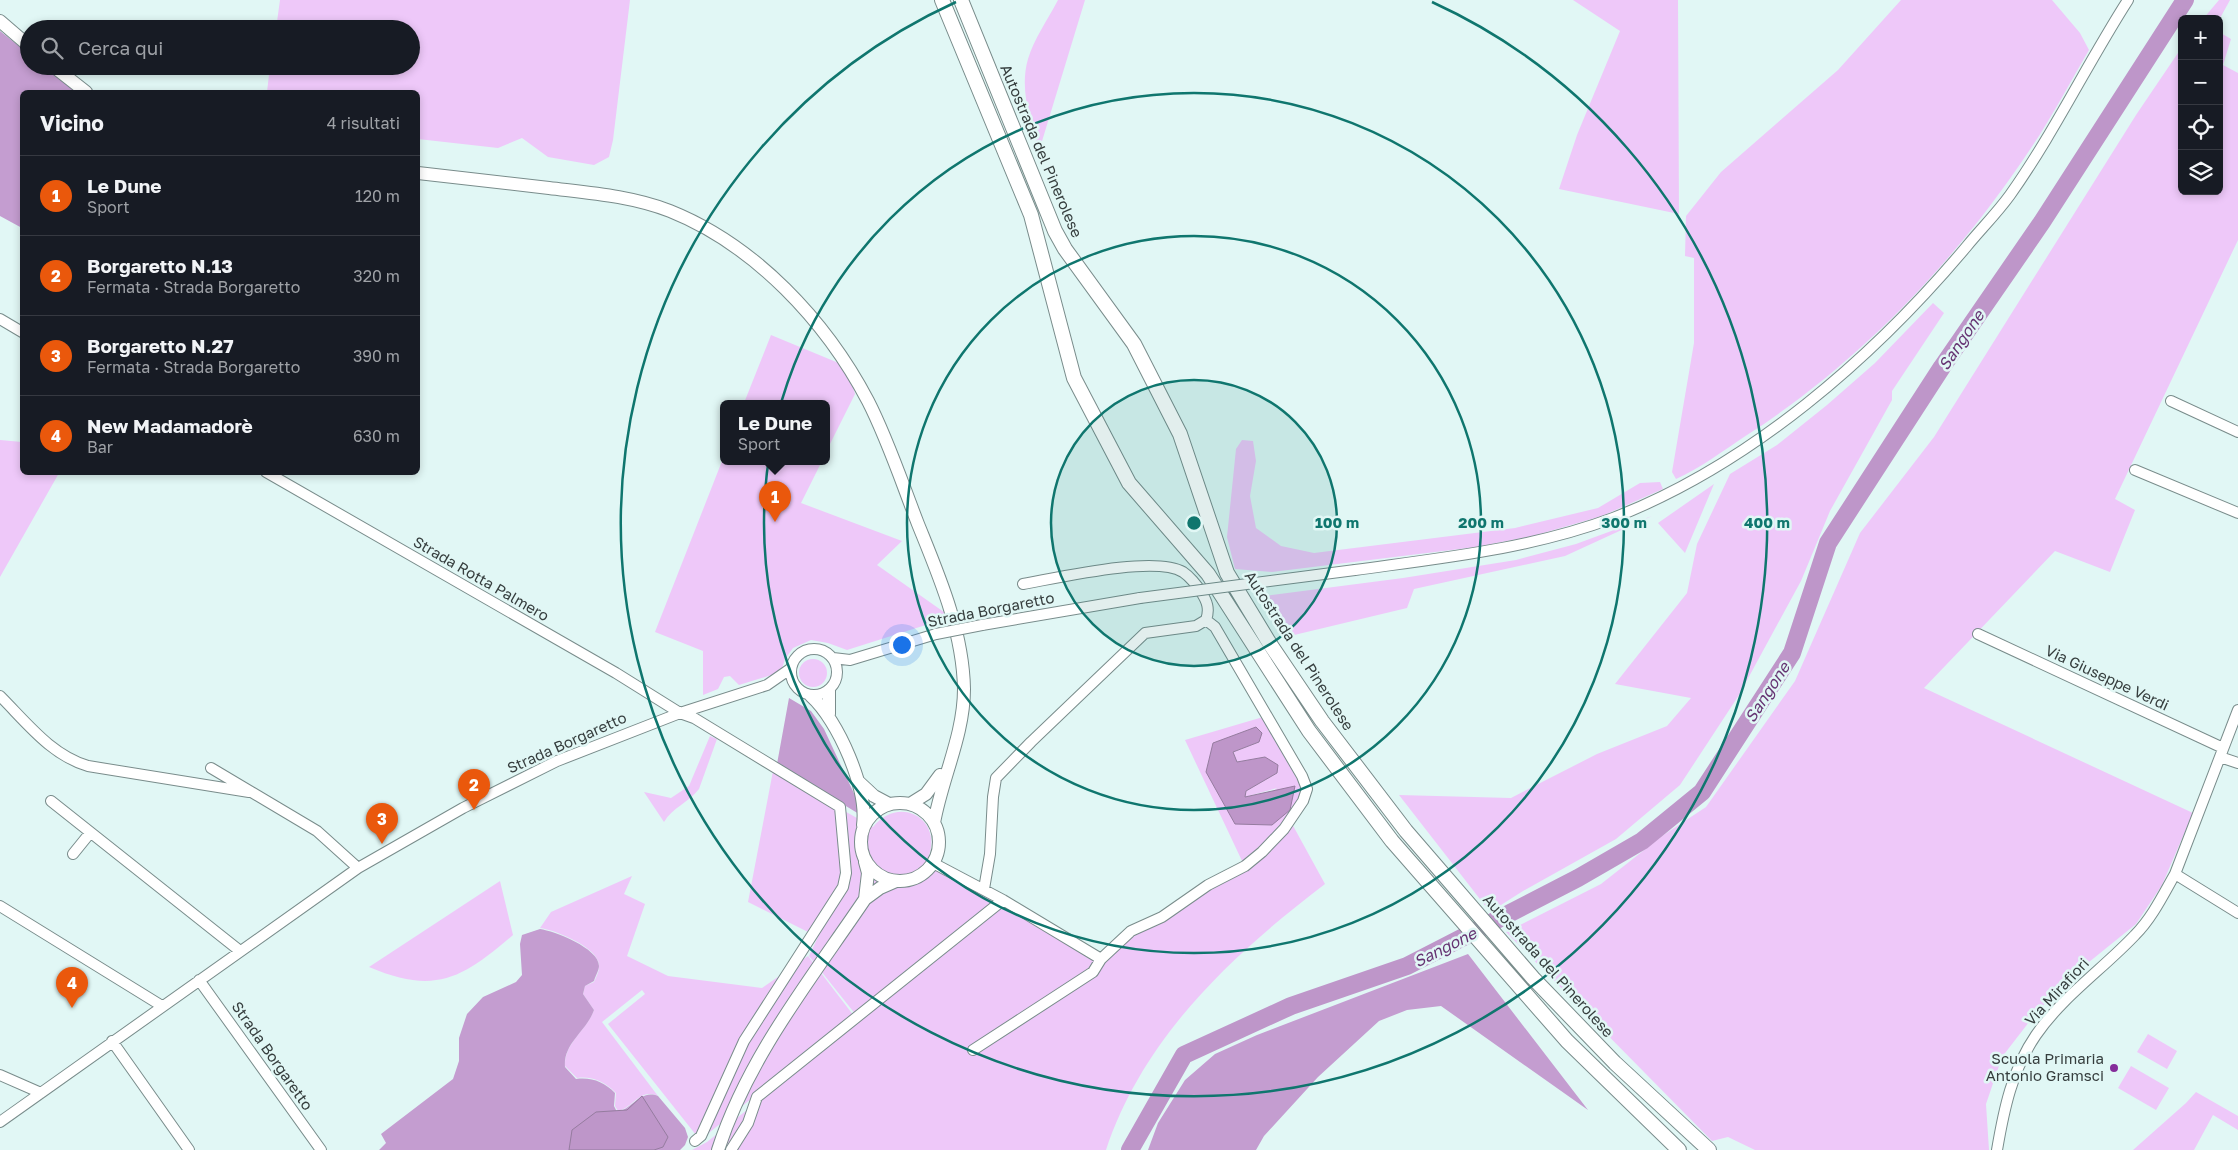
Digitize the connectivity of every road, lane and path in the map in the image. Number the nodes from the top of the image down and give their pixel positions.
1 (942, 0) edge
2 (961, 0) edge
3 (2128, 0) edge
4 (0, 21) edge
5 (20, 38) edge
6 (64, 75) edge
7 (83, 90) edge
8 (420, 173) edge
9 (0, 319) edge
10 (20, 331) edge
11 (2171, 401) dead end
12 (2238, 432) edge
13 (2135, 470) dead end
14 (271, 475) edge
15 (2238, 513) edge
16 (1023, 584) dead end
17 (1206, 620) junction
18 (1978, 634) dead end
19 (832, 658) junction
20 (850, 660) junction
21 (790, 669) junction
22 (837, 670) junction
23 (767, 685) junction
24 (795, 686) junction
25 (829, 691) junction
26 (0, 696) edge
27 (811, 696) junction
28 (2238, 710) edge
29 (680, 713) junction
30 (829, 717) junction
31 (2222, 752) junction
32 (953, 754) junction
33 (2238, 763) edge
34 (211, 768) dead end
35 (859, 782) junction
36 (249, 792) junction
37 (51, 802) dead end
38 (889, 804) junction
39 (910, 804) junction
40 (934, 822) junction
41 (862, 830) junction
42 (90, 833) junction
43 (73, 854) dead end
44 (864, 859) junction
45 (933, 863) junction
46 (358, 868) junction
47 (2175, 874) junction
48 (896, 882) junction
49 (984, 889) junction
50 (865, 899) junction
51 (1003, 900) junction
52 (0, 906) edge
53 (2238, 913) edge
54 (240, 951) junction
55 (1101, 959) junction
56 (200, 980) junction
57 (162, 1006) junction
58 (112, 1041) junction
59 (973, 1050) dead end
60 (0, 1075) edge
61 (41, 1093) junction
62 (0, 1122) edge
63 (695, 1141) dead end
64 (189, 1150) edge
65 (320, 1150) edge
66 (718, 1150) edge
67 (731, 1150) edge
68 (1679, 1150) edge
69 (1710, 1150) edge
70 (1997, 1150) edge

1 - 68 highway
2 - 69 highway, Autostrada del Pinerolese
3 - 20 street, Strada Borgaretto, bridge
4 - 5 main road
6 - 7 main road
8 - 32 main road
9 - 10 street
11 - 12 street
13 - 15 street
14 - 29 street, Strada Rotta Palmero
16 - 17 street
17 - 49 street
17 - 55 street
18 - 31 street, Via Giuseppe Verdi
19 - 20 street, Strada Borgaretto
19 - 21 street
19 - 22 street
20 - 22 street, Strada Borgaretto
21 - 23 street, Strada Borgaretto
21 - 24 street
22 - 25 street
23 - 24 street, Strada Borgaretto
23 - 29 street, Strada Borgaretto
24 - 27 street
25 - 27 street
25 - 30 main road
26 - 36 street
27 - 30 main road
28 - 31 street, Via Mirafiori
29 - 46 street, Strada Borgaretto
29 - 63 street, Strada Rotta Palmero
30 - 35 main road
31 - 33 street, Via Giuseppe Verdi
31 - 47 street, Via Mirafiori
32 - 39 main road
32 - 40 main road
34 - 36 street
35 - 38 main road
35 - 41 main road
36 - 46 street
37 - 42 street
38 - 39 main road
38 - 41 main road
39 - 40 main road
40 - 45 main road
41 - 44 main road
42 - 43 street
42 - 54 street
44 - 48 main road
44 - 50 main road
45 - 48 main road
45 - 49 street
46 - 54 street, Strada Borgaretto
47 - 53 street
47 - 70 street, Via Mirafiori
48 - 50 main road
49 - 51 street
50 - 66 main road
51 - 55 street
51 - 67 street
52 - 57 street
54 - 56 street, Strada Borgaretto
55 - 59 street
56 - 57 street, Strada Borgaretto
56 - 65 street, Strada Borgaretto
57 - 58 street, Strada Borgaretto
58 - 61 street, Strada Borgaretto
58 - 64 street
60 - 61 street
61 - 62 street, Strada Borgaretto

